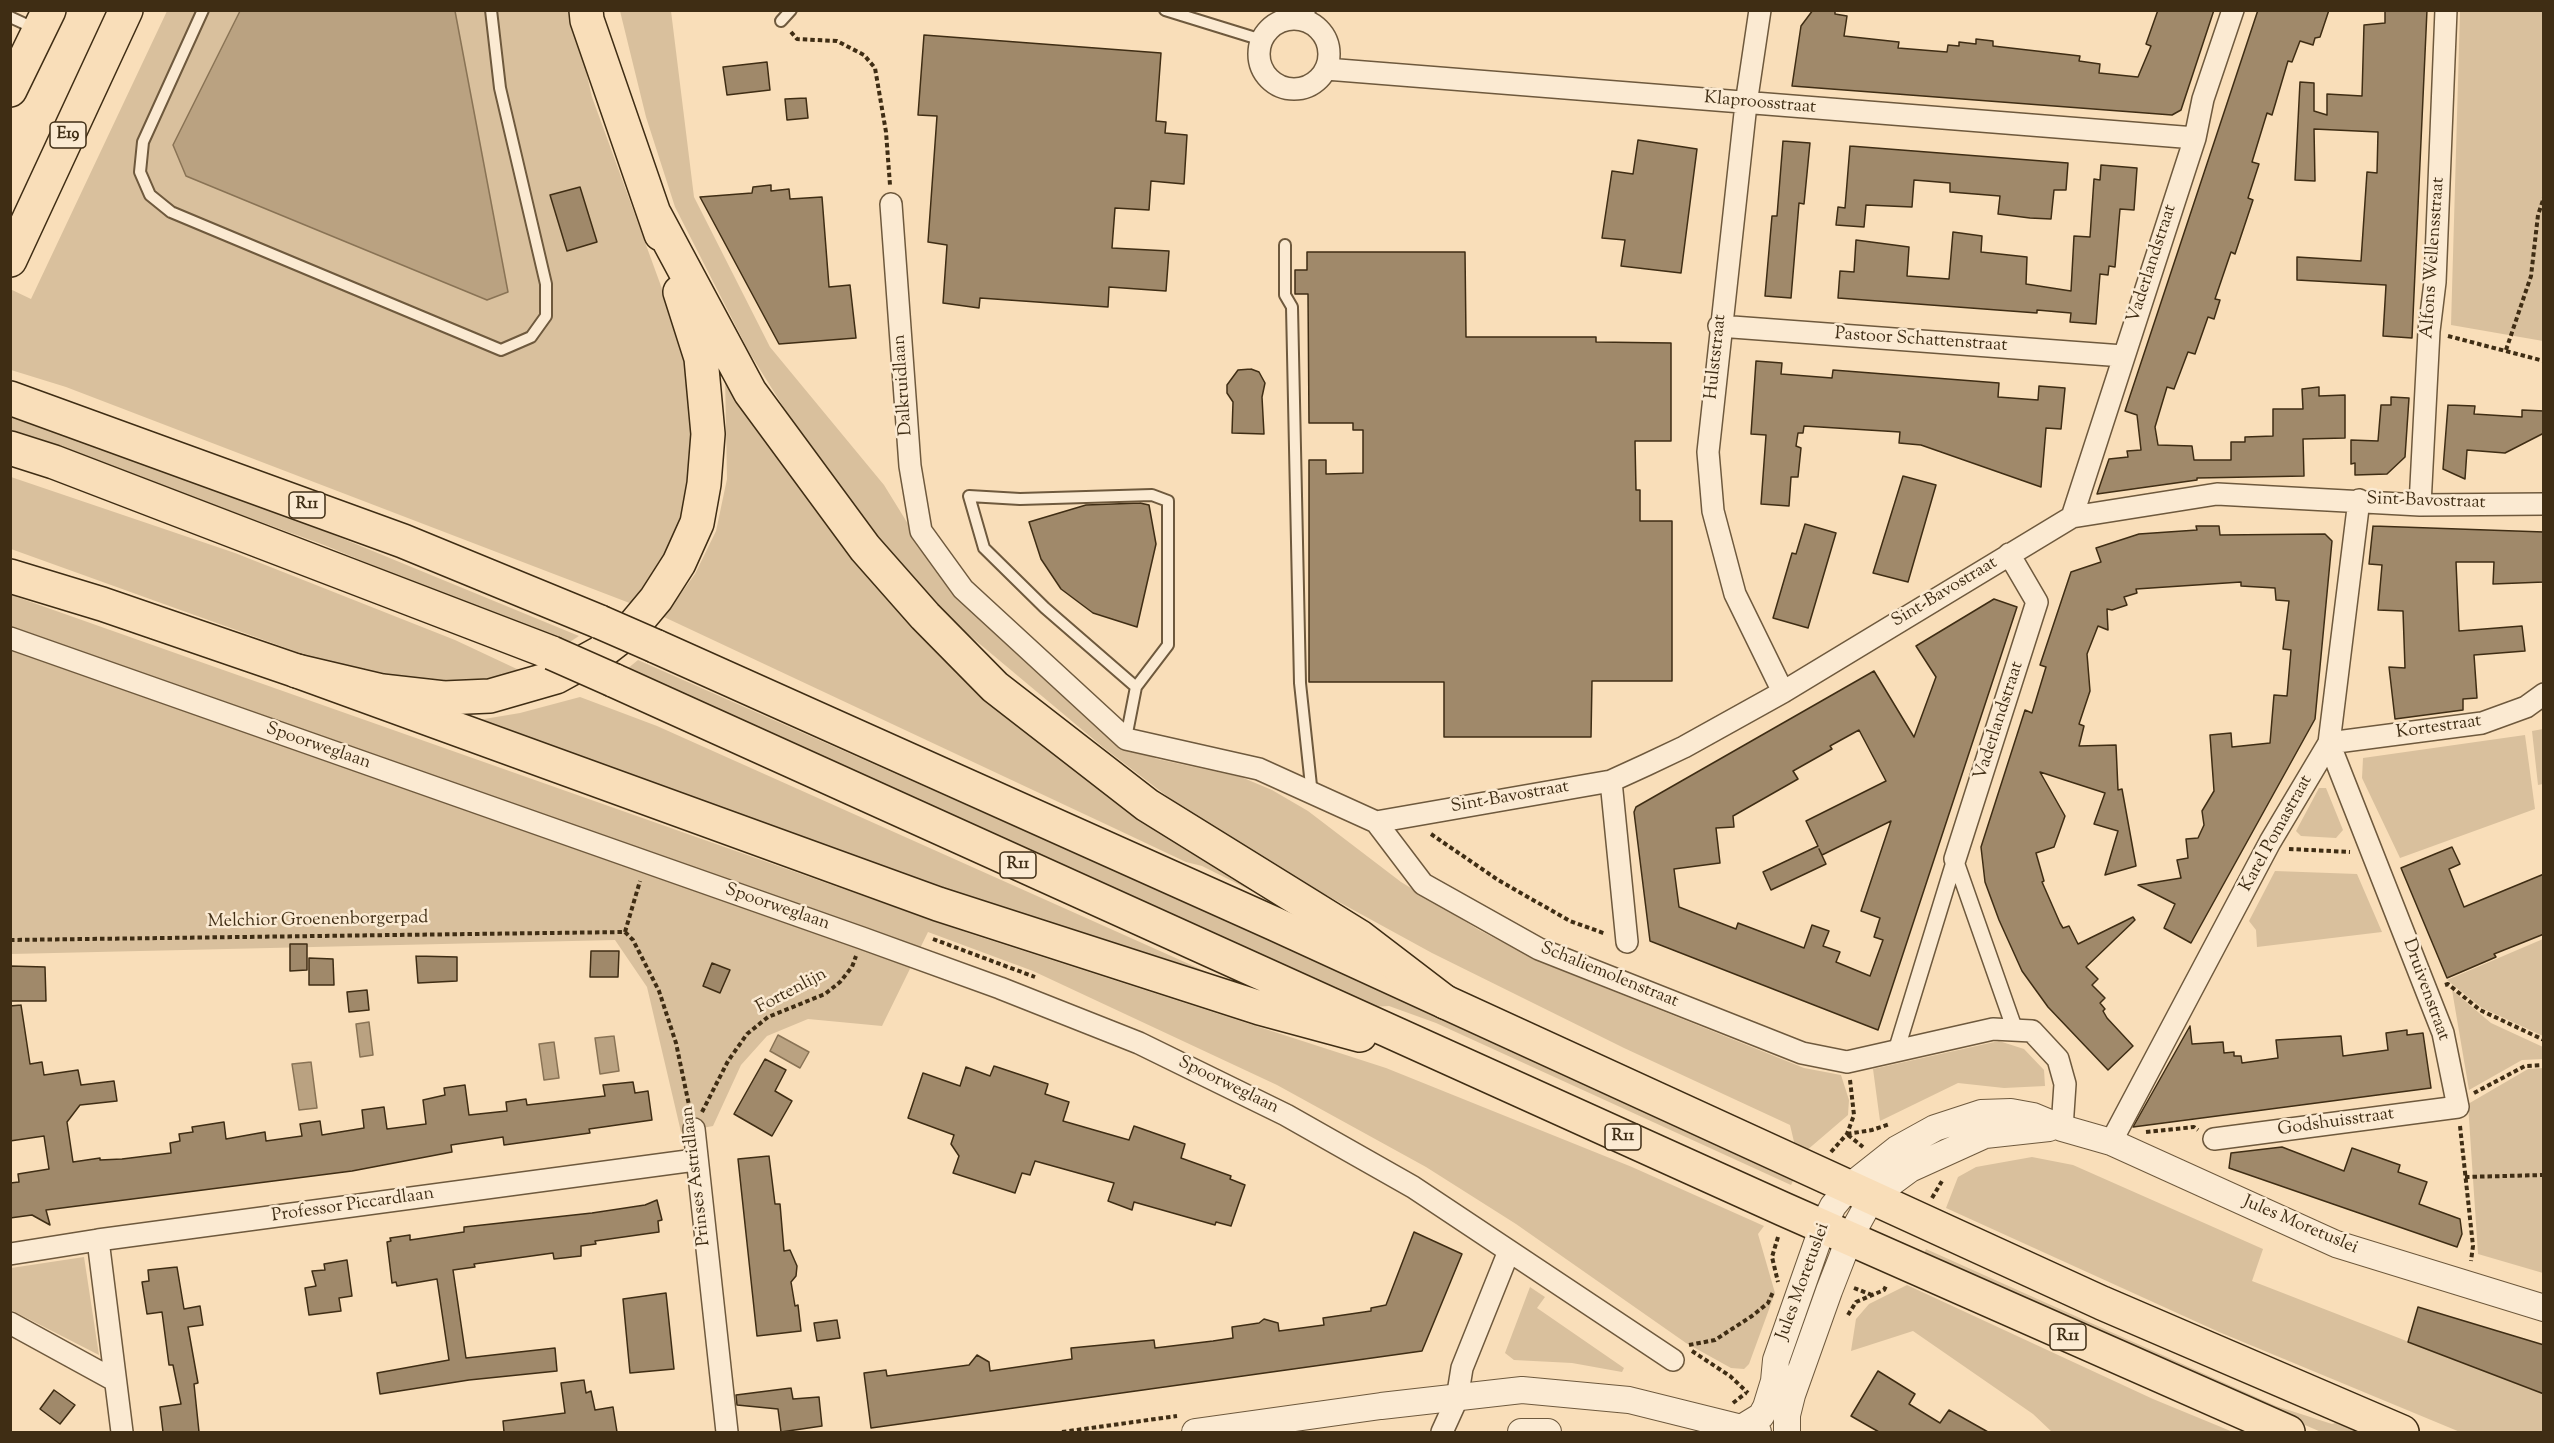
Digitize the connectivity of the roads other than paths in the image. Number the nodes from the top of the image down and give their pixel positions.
1 (126, 10) edge
2 (202, 10) edge
3 (491, 10) edge
4 (586, 10) edge
5 (791, 10) edge
6 (1165, 10) edge
7 (1760, 10) edge
8 (2233, 10) edge
9 (2446, 10) edge
10 (1309, 16) edge
11 (33, 19) edge
12 (782, 21) road end
13 (1262, 40) junction
14 (1326, 69) junction
15 (10, 90) edge
16 (1746, 104) junction
17 (2195, 138) junction
18 (891, 204) road end
19 (655, 215) junction
20 (1285, 246) dead end
21 (10, 260) edge
22 (1719, 326) junction
23 (2122, 356) junction
24 (10, 398) edge
25 (10, 448) edge
26 (2359, 500) junction
27 (2421, 504) junction
28 (2544, 504) edge
29 (2072, 517) junction
30 (2009, 554) junction
31 (10, 576) edge
32 (10, 638) edge
33 (297, 671) junction
34 (1136, 687) junction
35 (1783, 692) junction
36 (2544, 694) edge
37 (1126, 739) junction
38 (2329, 743) junction
39 (1611, 781) junction
40 (1312, 795) junction
41 (1376, 822) junction
42 (1955, 859) junction
43 (1627, 942) road end
44 (1445, 1002) junction
45 (2015, 1030) junction
46 (1424, 1047) junction
47 (1896, 1051) junction
48 (2458, 1107) joint
49 (2062, 1128) junction
50 (694, 1129) road end
51 (2214, 1139) road end
52 (2117, 1145) junction
53 (695, 1160) junction
54 (1861, 1192) junction
55 (1836, 1232) junction
56 (98, 1240) junction
57 (1509, 1251) junction
58 (10, 1254) edge
59 (2544, 1308) edge
60 (10, 1323) edge
61 (1678, 1353) road end
62 (114, 1380) junction
63 (1456, 1399) junction
64 (1751, 1430) edge
65 (122, 1432) edge
66 (727, 1432) edge
67 (1195, 1432) edge
68 (1442, 1432) edge
69 (1521, 1432) edge
70 (1548, 1432) edge
71 (1787, 1432) edge
72 (2288, 1432) edge
73 (2402, 1432) edge

1 - 21 highway, E19
2 - 3 lane
4 - 19 highway
5 - 12 lane
6 - 13 lane
7 - 16 street, Hulststraat
8 - 17 street, Vaderlandstraat
9 - 27 street, Alfons Wellensstraat
10 - 13 street
10 - 14 street
11 - 15 highway
13 - 14 street
14 - 16 street, Klaproosstraat
16 - 17 street, Klaproosstraat
16 - 22 street, Hulststraat
17 - 23 street, Vaderlandstraat
18 - 37 street, Dalkruidlaan
19 - 33 highway
19 - 44 highway
20 - 40 lane
22 - 23 street, Pastoor Schattenstraat
22 - 35 street, Hulststraat
23 - 29 street, Vaderlandstraat
24 - 44 highway, R11, bridge
25 - 46 highway, R11, bridge
26 - 27 street, Sint-Bavostraat
26 - 29 street, Sint-Bavostraat
26 - 38 street, Karel Pomastraat
27 - 28 street, Sint-Bavostraat
29 - 30 street, Sint-Bavostraat
30 - 35 street, Sint-Bavostraat
30 - 42 street, Vaderlandstraat
31 - 33 highway
32 - 57 street, Spoorweglaan
33 - 46 highway
34 - 34 lane
34 - 37 lane
35 - 39 street, Sint-Bavostraat
36 - 38 street, Kortestraat
37 - 40 street, Schaliemolenstraat
38 - 48 street, Druivenstraat
38 - 52 street, Karel Pomastraat
39 - 41 street, Sint-Bavostraat
39 - 43 street
40 - 41 street, Schaliemolenstraat
41 - 47 street, Schaliemolenstraat
42 - 45 street
42 - 47 street, Vaderlandstraat
44 - 54 highway, R11
45 - 47 street, Schaliemolenstraat
45 - 49 street, Schaliemolenstraat
46 - 55 highway, R11
48 - 51 street, Godshuisstraat
49 - 52 street, Jules Moretuslei
49 - 54 street, Jules Moretuslei
50 - 53 street, Prinses Astridlaan
52 - 59 street, Jules Moretuslei
53 - 56 street, Professor Piccardlaan
53 - 66 street, Prinses Astridlaan
54 - 55 street, Jules Moretuslei
54 - 73 highway, R11
55 - 64 street, Jules Moretuslei
55 - 71 street, Jules Moretuslei
55 - 72 highway, R11
56 - 58 street, Professor Piccardlaan
56 - 62 street
57 - 61 street, Spoorweglaan
57 - 63 street
60 - 62 street
62 - 65 street
63 - 64 street
63 - 67 street
63 - 68 street
69 - 70 street

